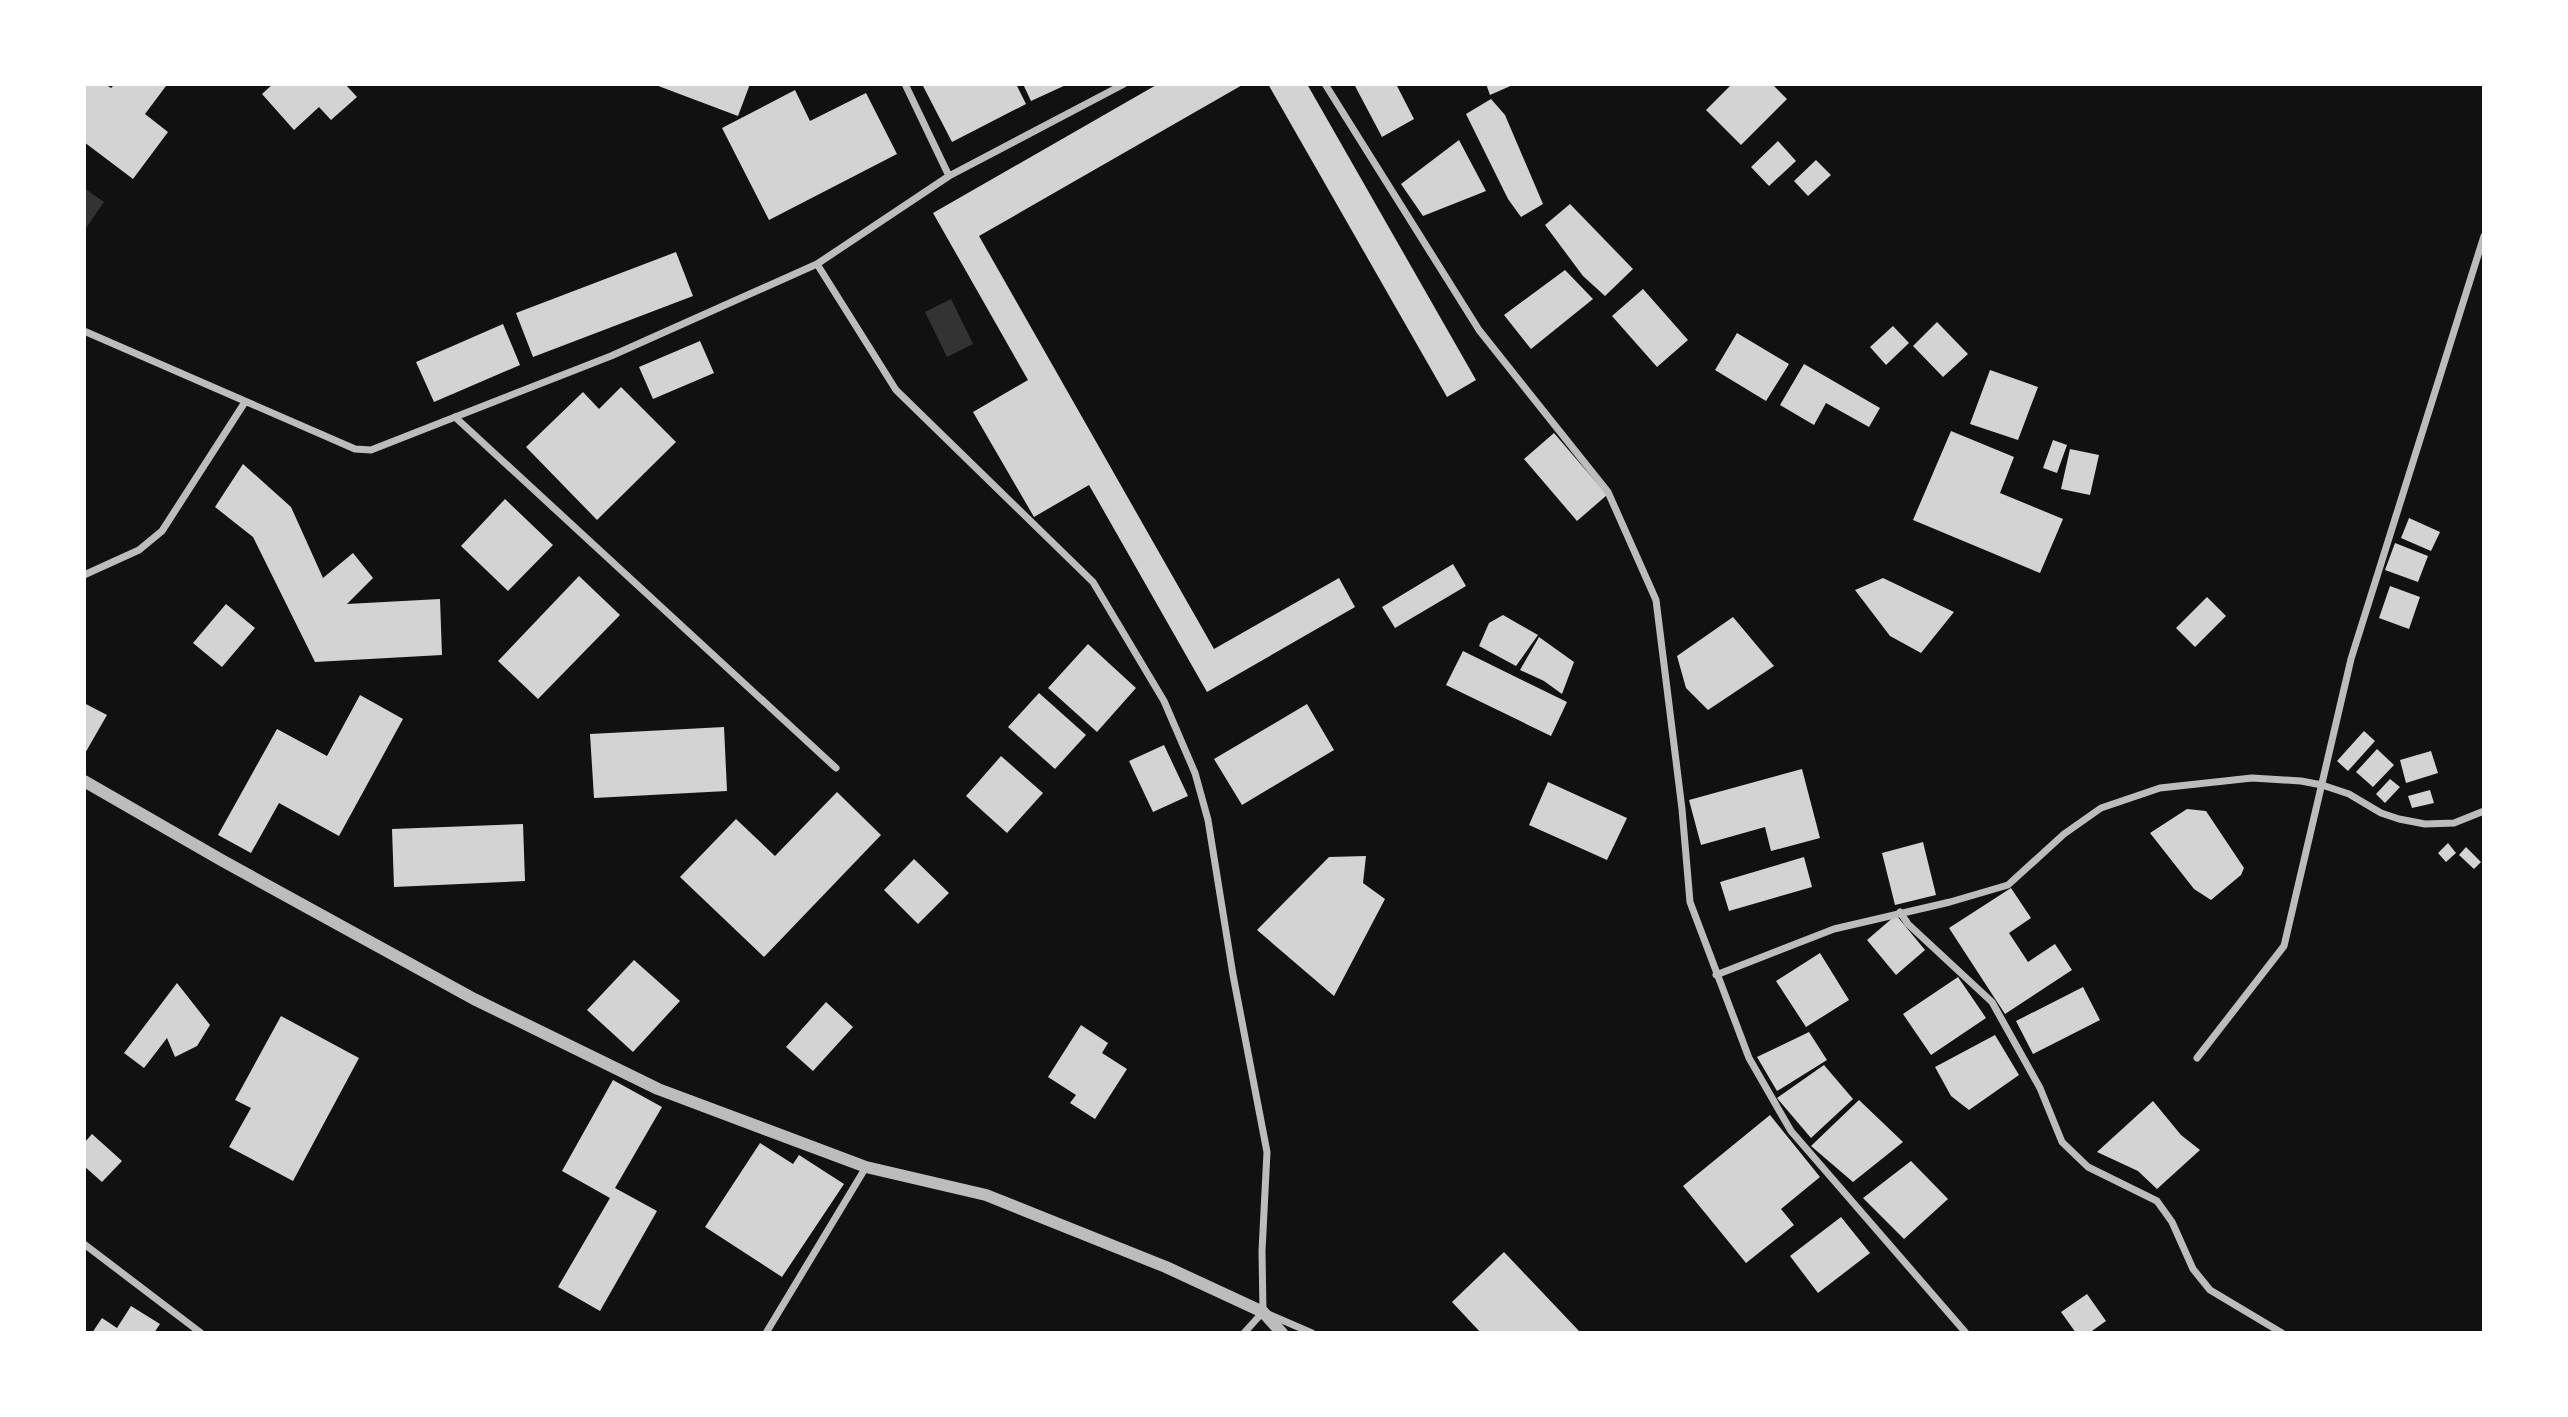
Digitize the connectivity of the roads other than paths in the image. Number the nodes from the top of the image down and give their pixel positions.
1 (905, 84) edge
2 (1124, 84) edge
3 (1325, 84) edge
4 (949, 176) junction
5 (2484, 236) edge
6 (817, 264) junction
7 (84, 331) edge
8 (245, 402) junction
9 (455, 417) junction
10 (84, 575) edge
11 (836, 768) dead end
12 (84, 781) edge
13 (2322, 785) junction
14 (2484, 811) edge
15 (1900, 912) junction
16 (1716, 975) junction
17 (2196, 1058) dead end
18 (866, 1167) junction
19 (84, 1244) edge
20 (1263, 1312) junction
21 (201, 1333) edge
22 (766, 1333) edge
23 (1244, 1333) edge
24 (1282, 1333) edge
25 (1312, 1333) edge
26 (1966, 1333) edge
27 (2282, 1333) edge

1 - 4 street
2 - 4 street
3 - 16 street
4 - 6 street
5 - 13 street
6 - 9 street
6 - 20 street
7 - 8 street
8 - 9 street
8 - 10 street
9 - 11 street
12 - 18 street
13 - 14 street
13 - 15 street
13 - 17 street
15 - 16 street
15 - 27 street
16 - 26 street
18 - 20 street
18 - 22 street
19 - 21 street
20 - 23 street
20 - 24 street
20 - 25 street

